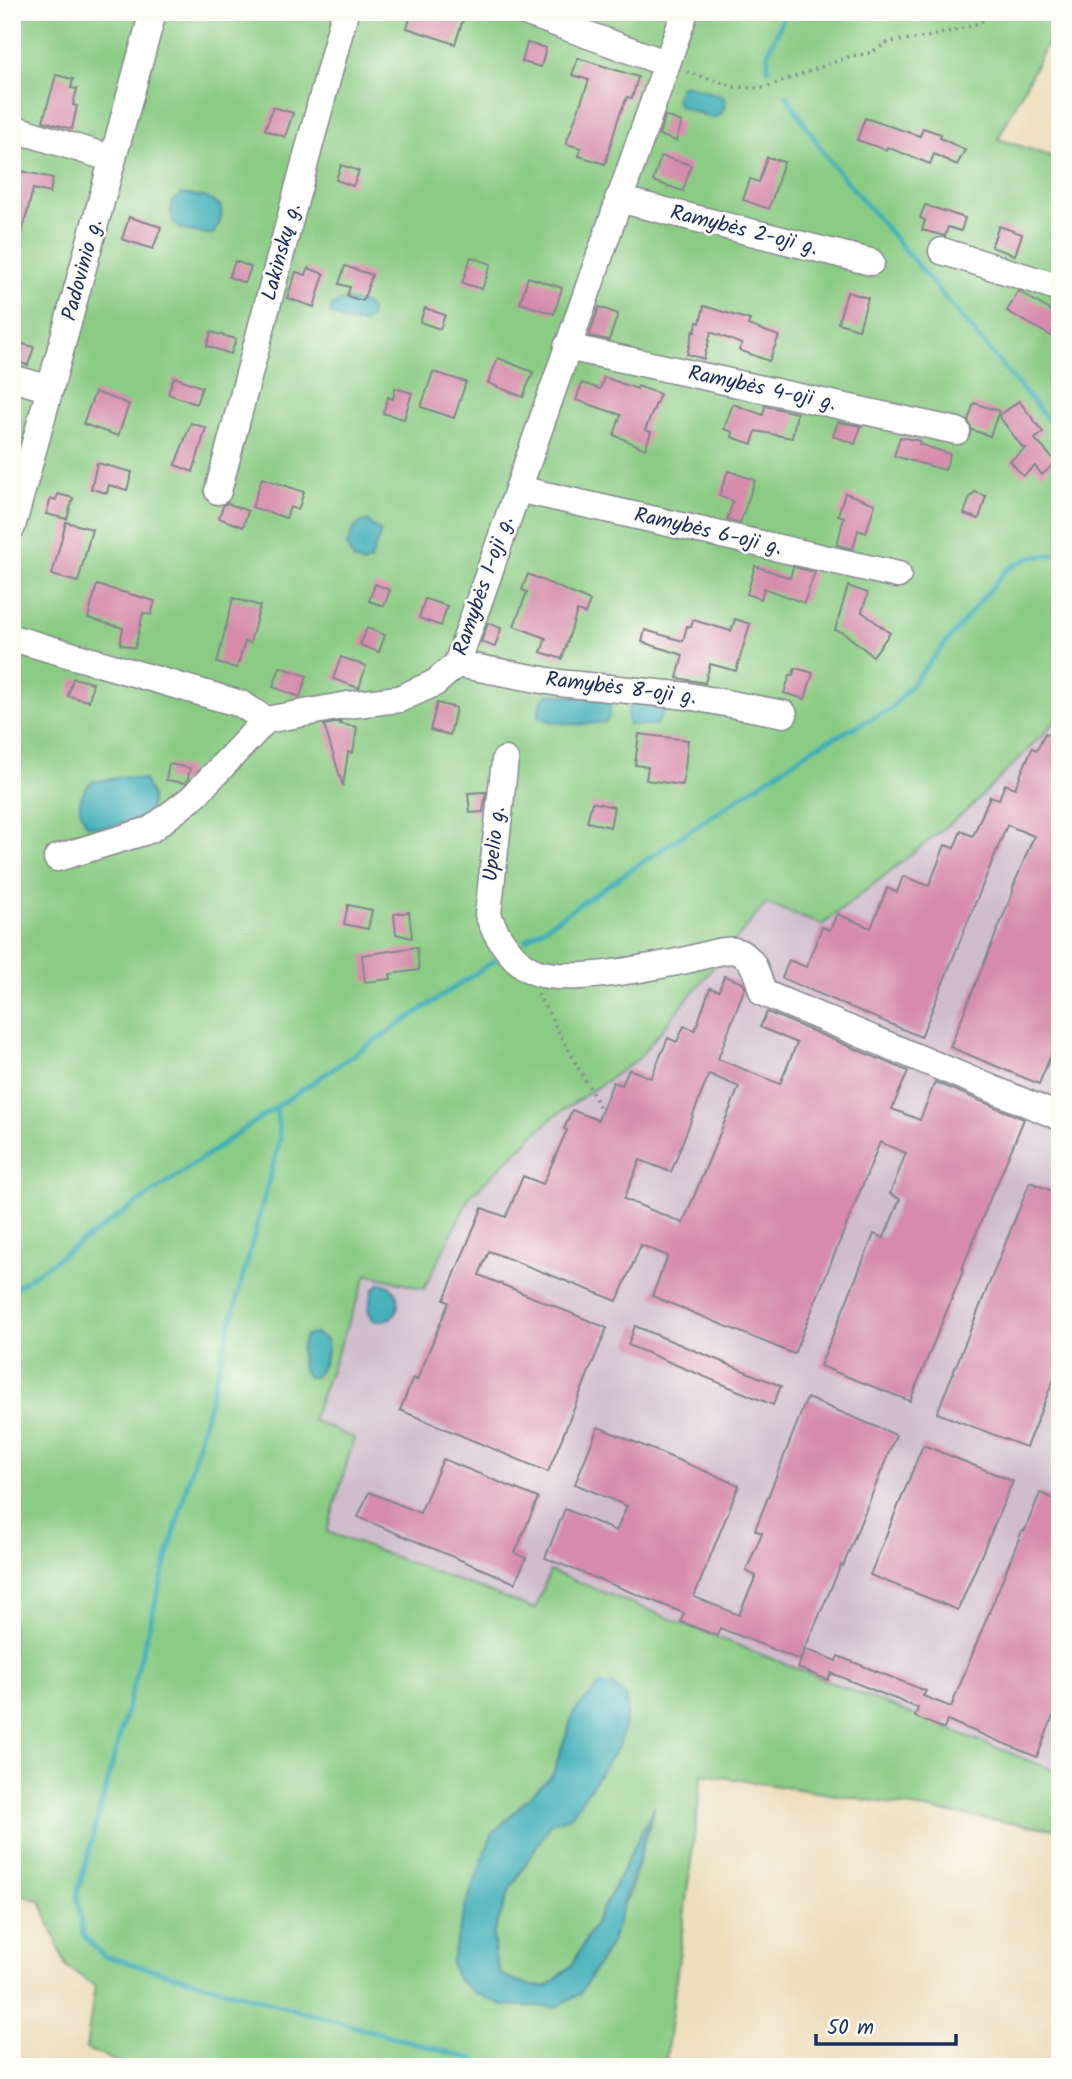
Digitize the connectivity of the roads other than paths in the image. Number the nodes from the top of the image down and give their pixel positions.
1 (153, 12) edge
2 (345, 12) edge
3 (525, 12) edge
4 (685, 12) edge
5 (665, 64) junction
6 (12, 128) edge
7 (113, 159) junction
8 (618, 199) junction
9 (942, 251) dead end
10 (871, 262) dead end
11 (1060, 288) edge
12 (567, 347) junction
13 (12, 378) edge
14 (50, 389) junction
15 (957, 432) dead end
16 (518, 488) junction
17 (218, 491) dead end
18 (12, 527) edge
19 (898, 575) dead end
20 (12, 638) edge
21 (457, 664) junction
22 (784, 714) dead end
23 (267, 720) junction
24 (505, 760) dead end
25 (57, 858) dead end
26 (1060, 1117) edge

1 - 7 street, Padovinio g.
2 - 17 street, Lakinskų g.
3 - 5 street
4 - 5 street, Ramybės 1-oji g.
5 - 8 street, Ramybės 1-oji g.
6 - 7 street
7 - 14 street, Padovinio g.
8 - 10 street, Ramybės 2-oji g.
8 - 12 street, Ramybės 1-oji g.
9 - 11 street
12 - 15 street, Ramybės 4-oji g.
12 - 16 street, Ramybės 1-oji g.
13 - 14 street
14 - 18 street, Padovinio g.
16 - 19 street, Ramybės 6-oji g.
16 - 21 street, Ramybės 1-oji g.
20 - 23 street
21 - 22 street, Ramybės 8-oji g.
21 - 23 street, Ramybės 1-oji g.
23 - 25 street
24 - 26 street, Upelio g.

